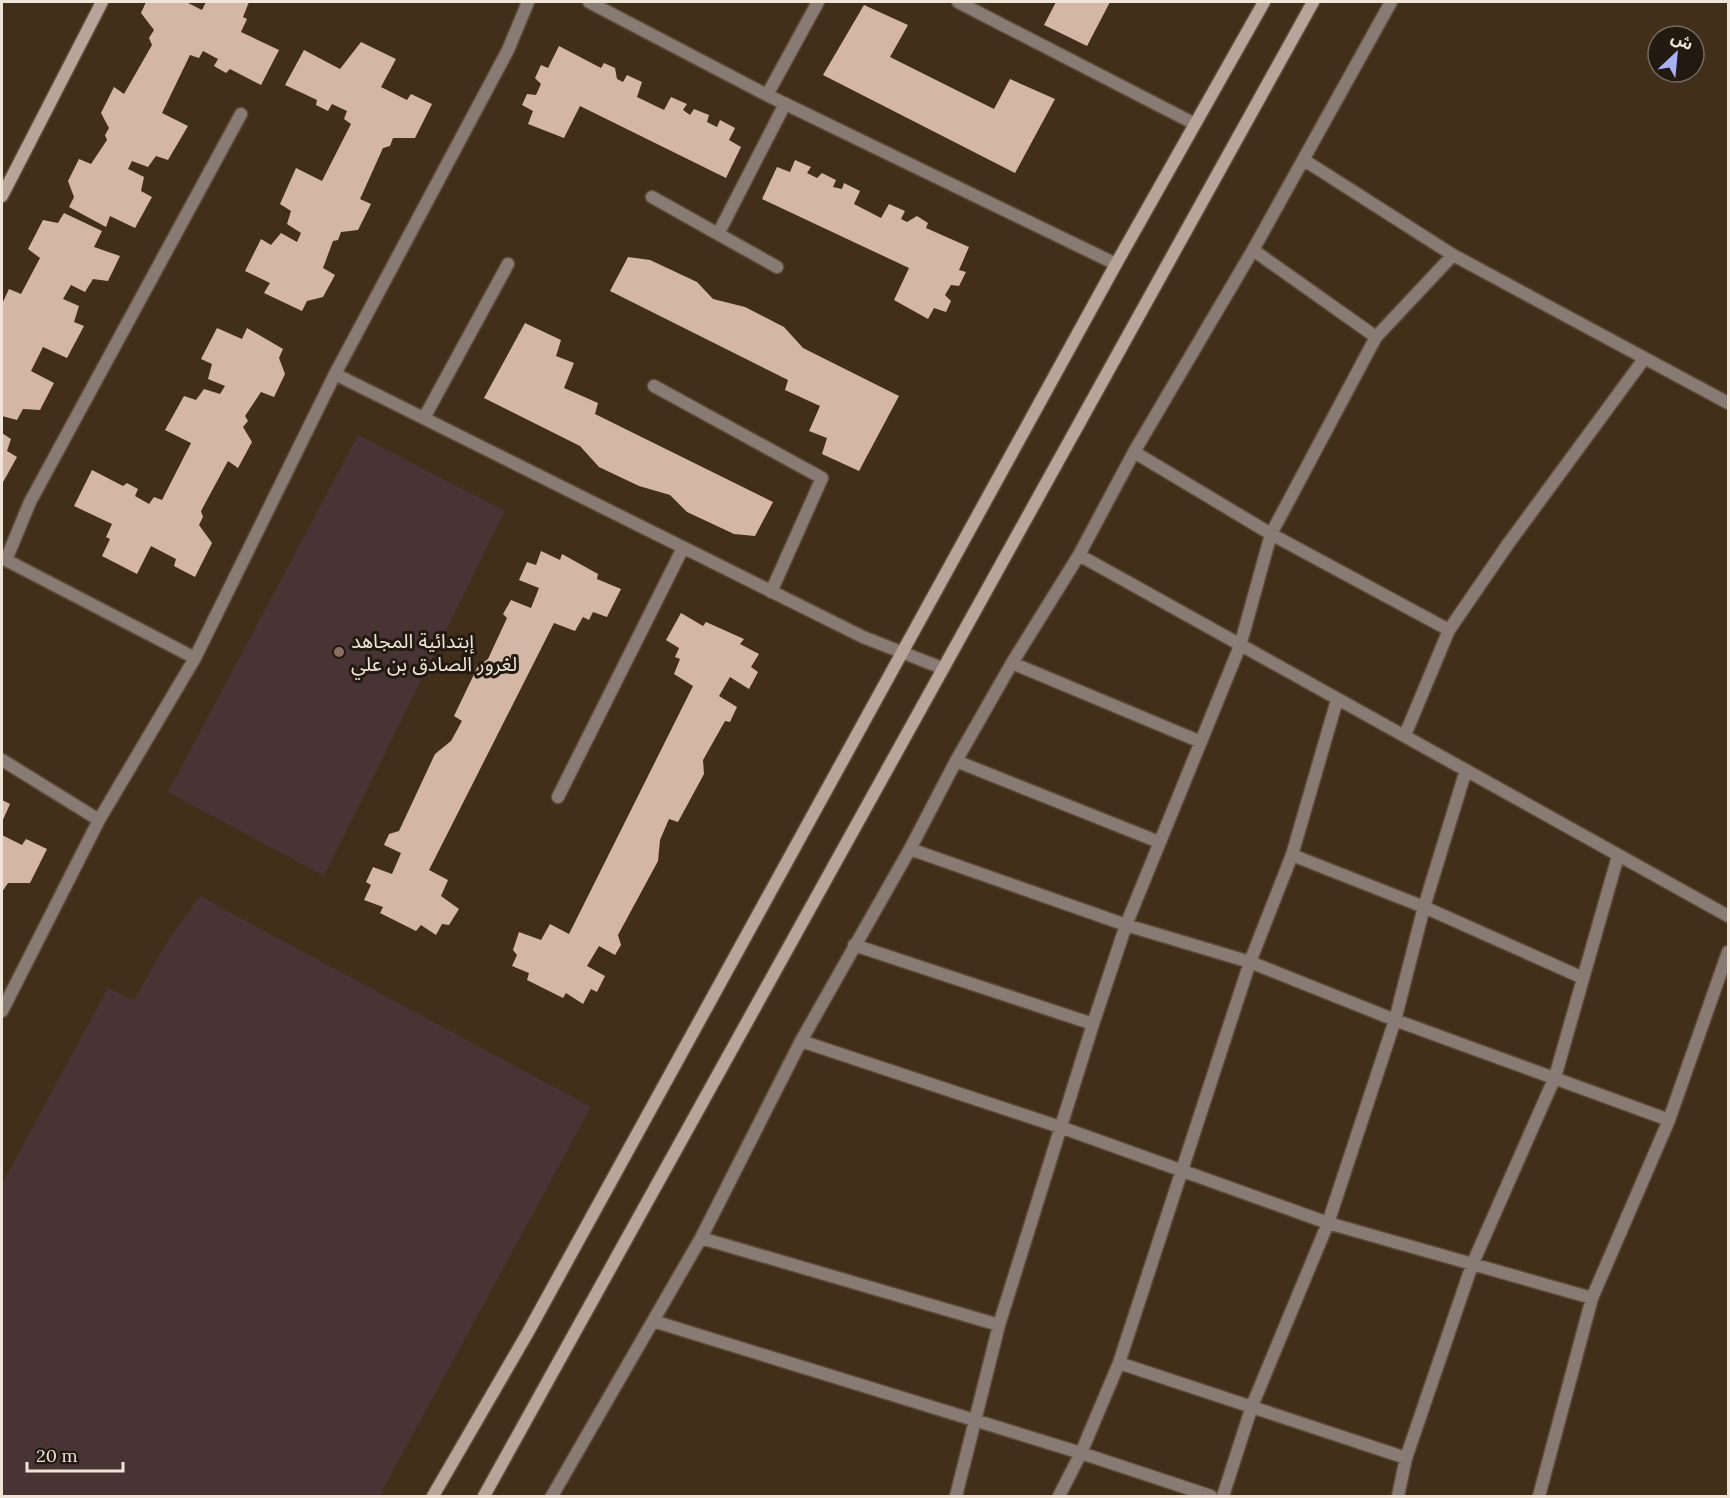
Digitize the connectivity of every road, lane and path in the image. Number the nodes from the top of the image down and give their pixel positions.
1 (102, 2) edge
2 (513, 2) edge
3 (589, 2) edge
4 (818, 2) edge
5 (958, 2) edge
6 (1264, 2) edge
7 (1313, 2) edge
8 (1391, 2) edge
9 (527, 4) edge
10 (767, 95) junction
11 (785, 104) junction
12 (241, 114) dead end
13 (1195, 124) junction
14 (1304, 160) junction
15 (2, 196) edge
16 (652, 197) dead end
17 (718, 234) junction
18 (1253, 250) junction
19 (1453, 255) junction
20 (508, 264) dead end
21 (1116, 264) junction
22 (777, 267) dead end
23 (1376, 337) junction
24 (1644, 359) junction
25 (335, 374) junction
26 (654, 386) dead end
27 (1728, 403) edge
28 (424, 418) junction
29 (1134, 452) junction
30 (1271, 534) junction
31 (683, 548) junction
32 (1079, 555) junction
33 (771, 592) junction
34 (1449, 630) junction
35 (1239, 646) junction
36 (903, 652) junction
37 (195, 658) junction
38 (1012, 663) junction
39 (942, 668) junction
40 (1337, 700) junction
41 (1405, 735) junction
42 (1201, 742) junction
43 (2, 760) edge
44 (956, 761) junction
45 (1466, 771) junction
46 (558, 797) dead end
47 (99, 820) junction
48 (1159, 843) junction
49 (910, 849) junction
50 (1292, 855) junction
51 (1618, 856) junction
52 (1424, 907) junction
53 (1728, 916) edge
54 (1126, 925) junction
55 (854, 945) junction
56 (1728, 952) edge
57 (1250, 963) junction
58 (1583, 978) junction
59 (2, 1011) edge
60 (1395, 1020) junction
61 (1094, 1024) junction
62 (801, 1041) junction
63 (1555, 1077) junction
64 (1670, 1120) junction
65 (1063, 1128) junction
66 (1182, 1172) junction
67 (1329, 1223) junction
68 (701, 1238) junction
69 (1472, 1265) junction
70 (1592, 1298) junction
71 (653, 1321) junction
72 (999, 1325) junction
73 (1119, 1363) junction
74 (1251, 1406) junction
75 (973, 1422) junction
76 (1081, 1453) junction
77 (1406, 1458) junction
78 (434, 1497) edge
79 (484, 1497) edge
80 (552, 1497) edge
81 (956, 1497) edge
82 (1059, 1497) edge
83 (1211, 1497) edge
84 (1223, 1497) edge
85 (1398, 1497) edge
86 (1539, 1497) edge

1 - 15 street
2 - 9 street
3 - 10 street
4 - 10 street
5 - 13 street
6 - 13 street
7 - 39 street
8 - 14 street
9 - 25 street
10 - 11 street
11 - 17 street
11 - 21 street
12 - 37 street
13 - 21 street
14 - 18 street
14 - 19 street
16 - 17 street
17 - 22 street
18 - 23 street
18 - 29 street
19 - 23 street
19 - 24 street
20 - 28 street
21 - 36 street
23 - 30 street
24 - 27 street
24 - 34 street
25 - 28 street
25 - 37 street
26 - 33 street
28 - 31 street
29 - 30 street
29 - 32 street
30 - 34 street
30 - 35 street
31 - 33 street
31 - 46 street
32 - 35 street
32 - 38 street
33 - 36 street
34 - 41 street
35 - 40 street
35 - 42 street
36 - 39 street
36 - 78 street
37 - 47 street
38 - 42 street
38 - 44 street
39 - 79 street
40 - 41 street
40 - 50 street
41 - 45 street
42 - 48 street
43 - 47 street
44 - 48 street
44 - 49 street
45 - 51 street
45 - 52 street
47 - 59 street
48 - 54 street
49 - 54 street
49 - 55 street
50 - 52 street
50 - 57 street
51 - 53 street
51 - 58 street
52 - 58 street
52 - 60 street
54 - 57 street
54 - 61 street
55 - 61 street
55 - 62 street
56 - 64 street
57 - 60 street
57 - 66 street
58 - 63 street
60 - 63 street
60 - 67 street
61 - 65 street
62 - 65 street
62 - 68 street
63 - 64 street
63 - 69 street
64 - 70 street
65 - 66 street
65 - 72 street
66 - 67 street
66 - 73 street
67 - 69 street
67 - 74 street
68 - 71 street
68 - 72 street
69 - 70 street
69 - 77 street
70 - 86 street
71 - 75 street
71 - 80 street
72 - 75 street
73 - 74 street
73 - 76 street
74 - 77 street
74 - 84 street
75 - 76 street
75 - 81 street
76 - 82 street
76 - 83 street
77 - 85 street

